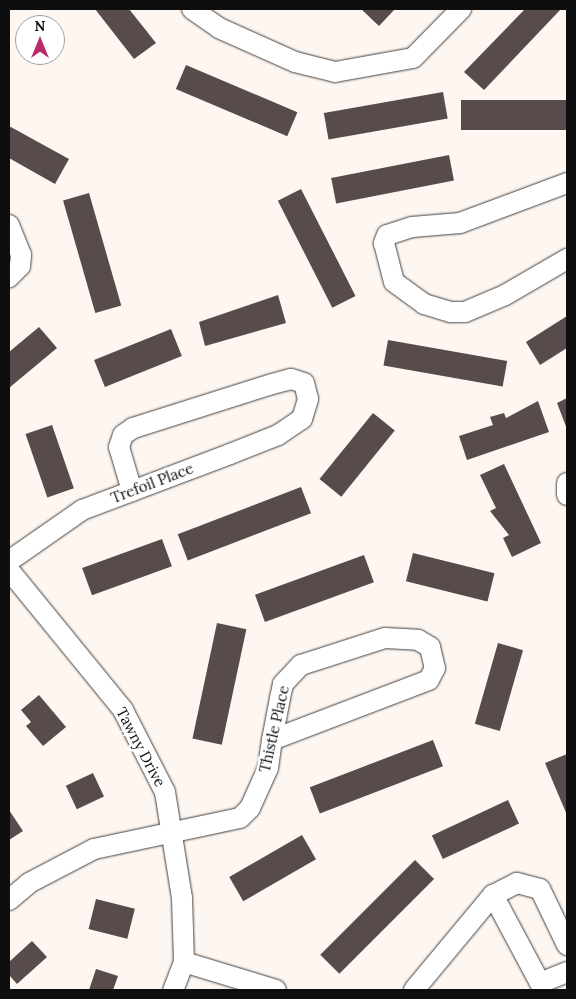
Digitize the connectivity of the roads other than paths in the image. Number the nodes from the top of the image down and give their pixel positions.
1 (461, 9) edge
2 (199, 10) edge
3 (567, 183) edge
4 (9, 225) edge
5 (567, 259) edge
6 (15, 272) edge
7 (567, 483) edge
8 (132, 491) junction
9 (567, 495) edge
10 (9, 561) edge
11 (9, 570) edge
12 (272, 740) junction
13 (174, 829) junction
14 (493, 895) junction
15 (9, 900) edge
16 (567, 945) edge
17 (184, 962) junction
18 (567, 972) edge
19 (173, 990) edge
20 (276, 990) edge
21 (414, 990) edge

1 - 2 street
3 - 5 street
4 - 6 street
7 - 9 street
8 - 8 street, Trefoil Place
8 - 10 street, Trefoil Place
11 - 13 street, Tawny Drive
12 - 12 street, Thistle Place
12 - 13 street, Thistle Place
13 - 15 street, Thistle Place
13 - 17 street, Tawny Drive
14 - 16 street
14 - 18 street
14 - 21 street
17 - 19 street, Tawny Drive
17 - 20 street

